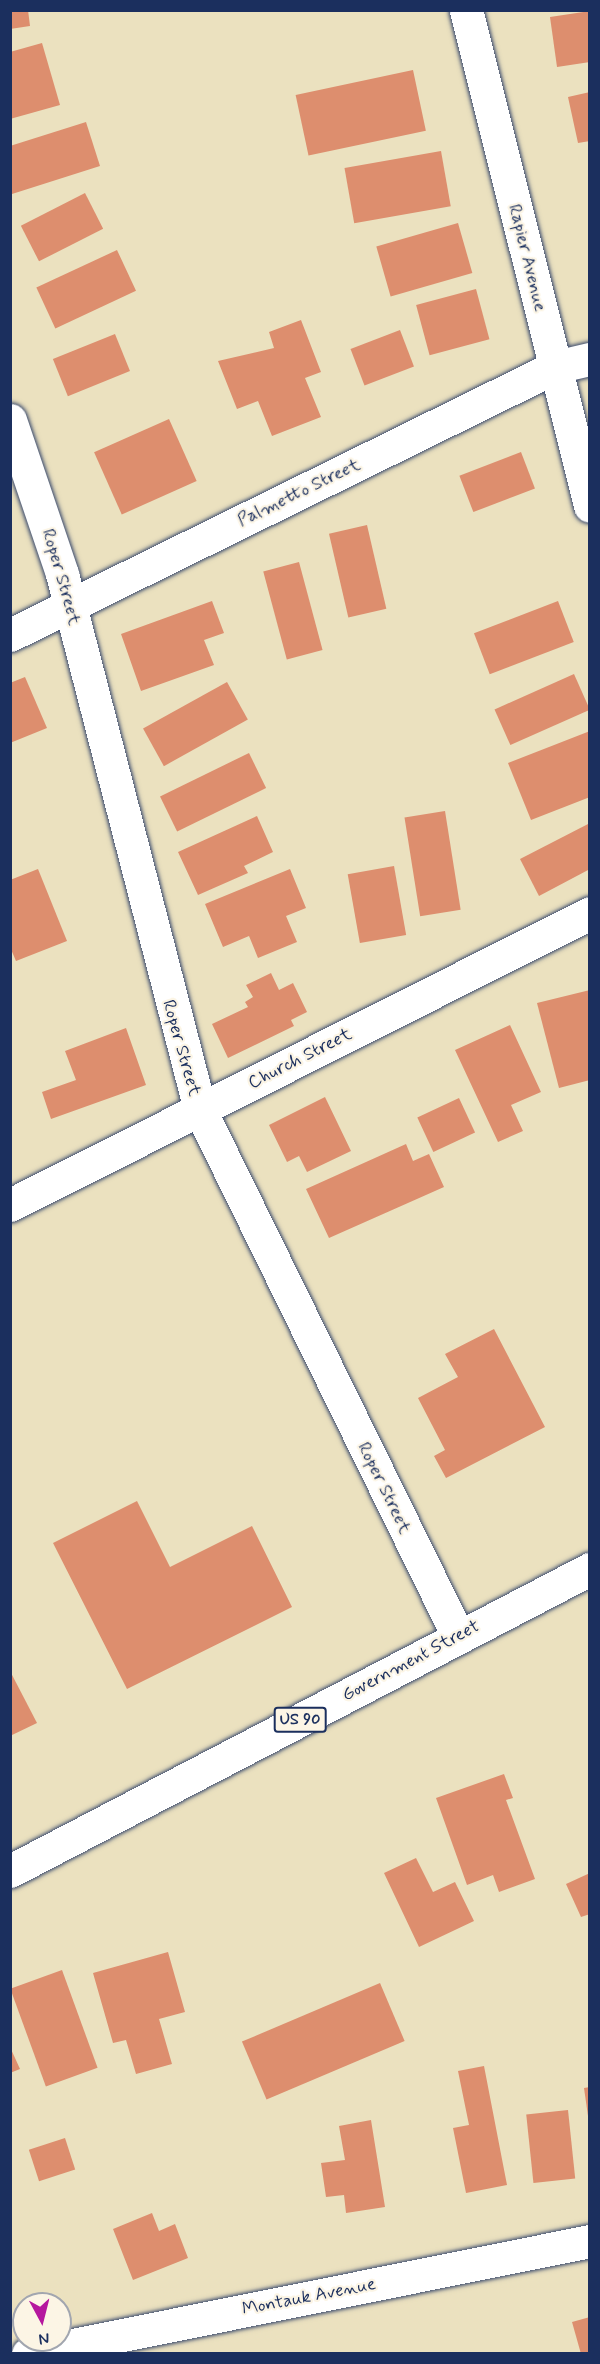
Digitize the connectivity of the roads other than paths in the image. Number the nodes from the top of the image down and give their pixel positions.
1 (466, 10) edge
2 (590, 358) edge
3 (555, 367) junction
4 (10, 420) edge
5 (590, 506) edge
6 (70, 605) junction
7 (10, 635) edge
8 (590, 913) edge
9 (200, 1110) junction
10 (10, 1205) edge
11 (590, 1569) edge
12 (458, 1636) junction
13 (10, 1871) edge
14 (590, 2241) edge
15 (28, 2354) edge

1 - 3 street, Rapier Avenue
2 - 3 street, Palmetto Street
3 - 5 street, Rapier Avenue
3 - 6 street, Palmetto Street
4 - 6 street, Roper Street
6 - 7 street, Palmetto Street
6 - 9 street, Roper Street
8 - 9 street, Church Street
9 - 10 street, Church Street
9 - 12 street, Roper Street
11 - 12 street, Government Street / US 90
12 - 13 street, Government Street / US 90
14 - 15 street, Montauk Avenue

